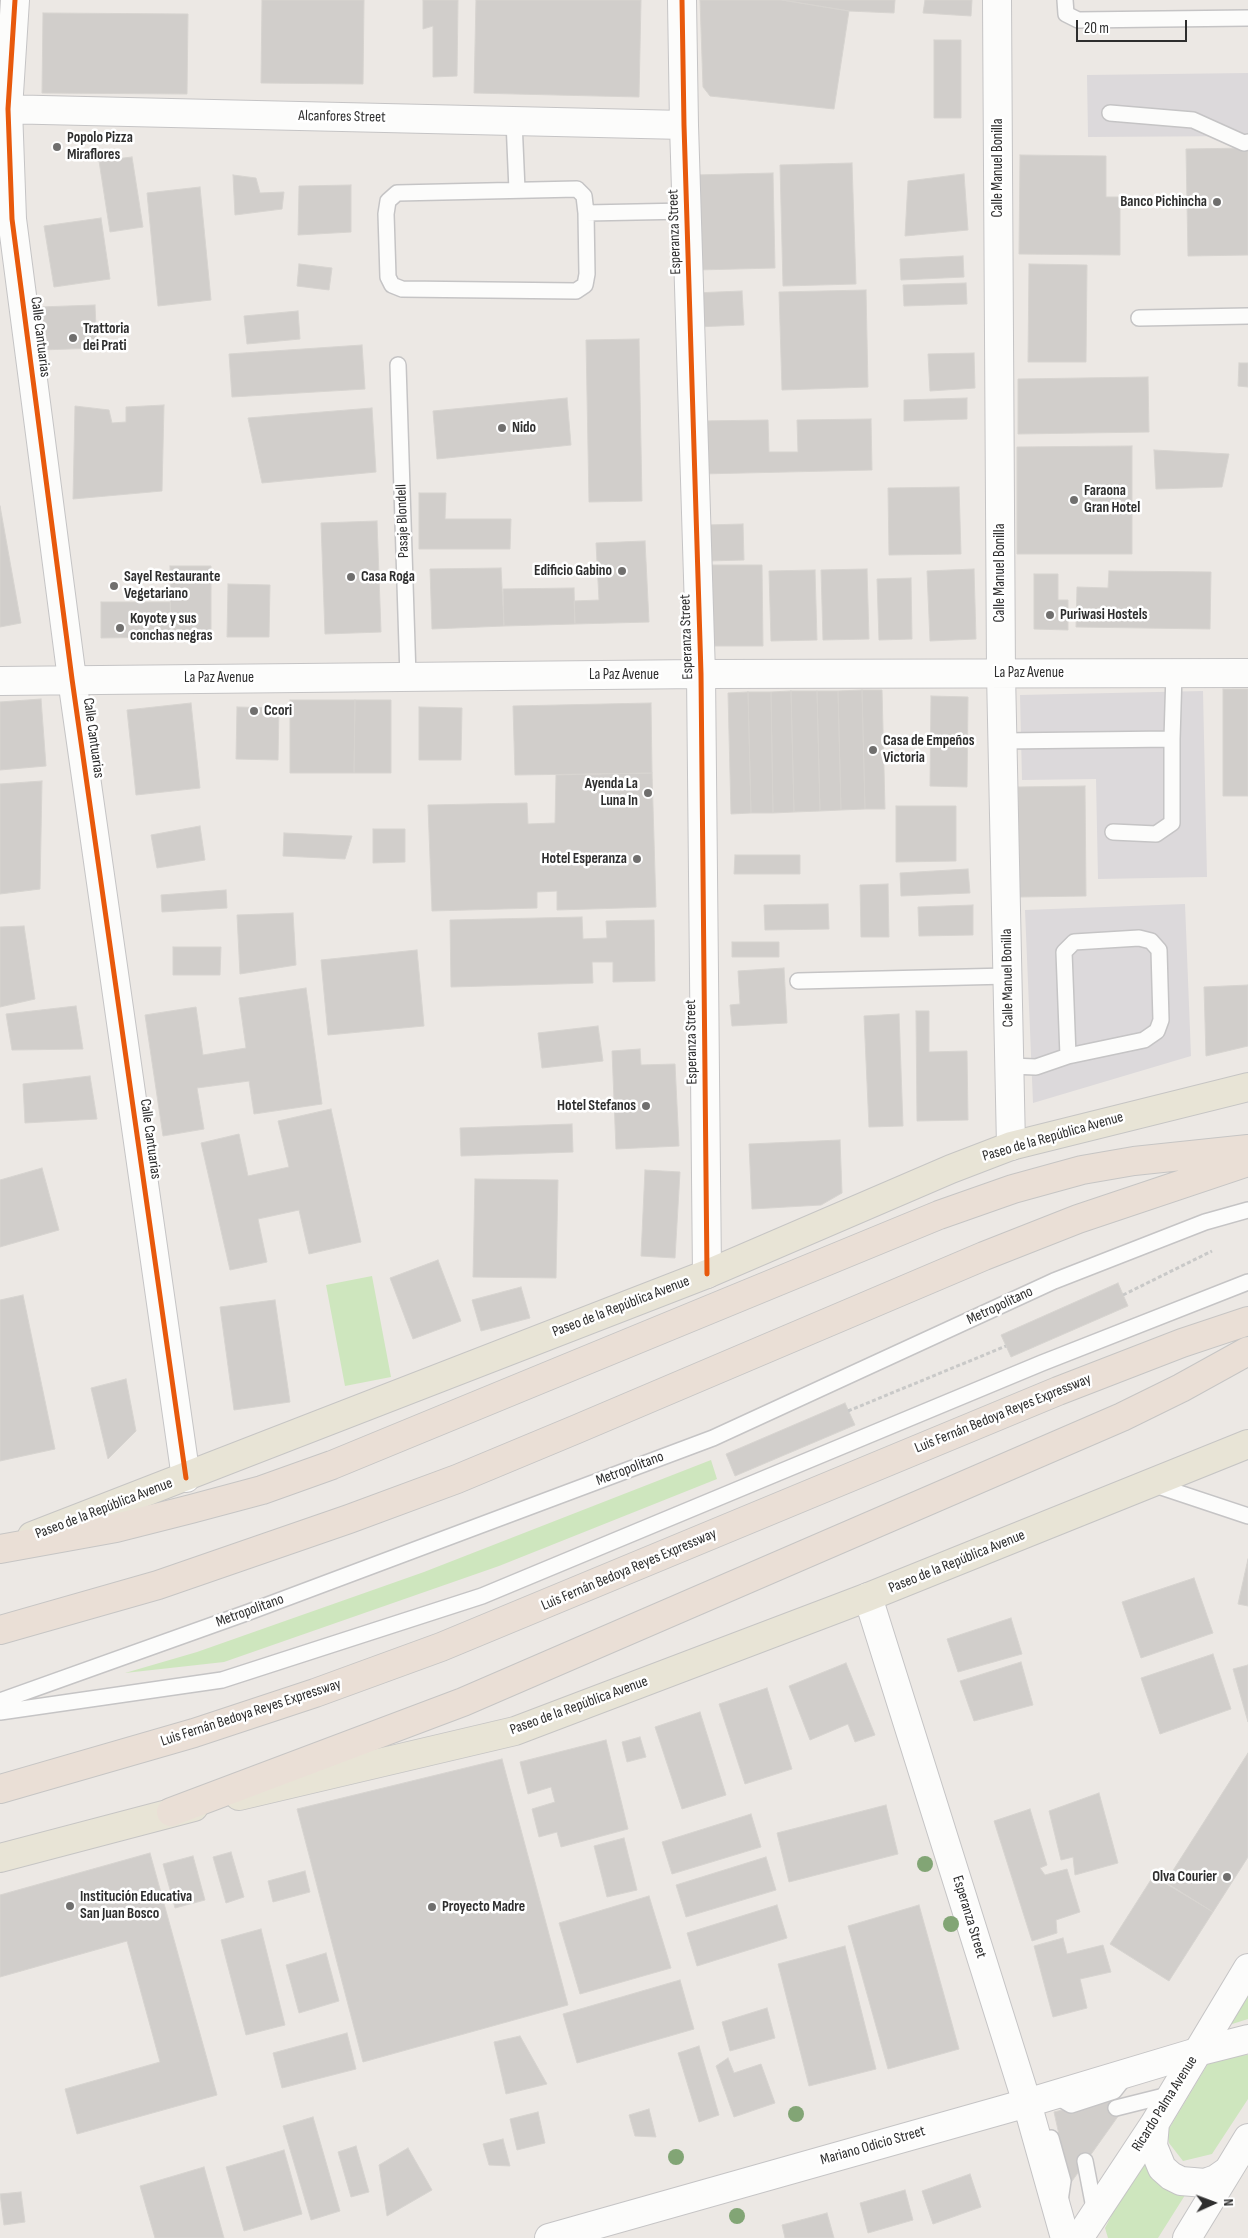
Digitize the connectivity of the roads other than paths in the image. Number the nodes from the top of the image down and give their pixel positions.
1 (15, 0) edge
2 (682, 0) edge
3 (997, 0) edge
4 (1065, 0) edge
5 (1248, 18) edge
6 (4, 109) edge
7 (1110, 113) dead end
8 (514, 121) junction
9 (684, 125) junction
10 (1248, 142) edge
11 (517, 190) junction
12 (687, 211) junction
13 (586, 213) junction
14 (1248, 316) edge
15 (1139, 318) dead end
16 (398, 365) dead end
17 (1001, 673) junction
18 (1174, 673) junction
19 (1248, 673) edge
20 (701, 674) junction
21 (408, 677) junction
22 (72, 679) junction
23 (0, 680) edge
24 (1172, 740) junction
25 (1003, 741) junction
26 (1113, 832) dead end
27 (1008, 976) junction
28 (798, 981) dead end
29 (1068, 1056) junction
30 (1010, 1066) junction
31 (1248, 1087) edge
32 (1011, 1146) junction
33 (1248, 1149) edge
34 (1248, 1162) edge
35 (1248, 1210) edge
36 (707, 1274) junction
37 (1248, 1282) edge
38 (1248, 1321) edge
39 (1248, 1351) edge
40 (1248, 1444) edge
41 (186, 1478) junction
42 (1151, 1484) junction
43 (1248, 1516) edge
44 (0, 1549) edge
45 (868, 1597) junction
46 (0, 1630) edge
47 (0, 1701) edge
48 (0, 1712) edge
49 (0, 1789) edge
50 (171, 1812) junction
51 (0, 1858) edge
52 (1248, 1968) edge
53 (1248, 2039) edge
54 (1197, 2052) junction
55 (1172, 2094) junction
56 (1116, 2108) dead end
57 (1030, 2111) junction
58 (1155, 2122) junction
59 (1248, 2138) edge
60 (1085, 2161) dead end
61 (1226, 2172) junction
62 (1095, 2214) junction
63 (1062, 2226) edge
64 (549, 2238) edge
65 (1079, 2238) edge
66 (1187, 2238) edge

1 - 6 street, Calle Cantuarias
2 - 9 street, Esperanza Street
3 - 17 street, Calle Manuel Bonilla
4 - 5 lane
6 - 8 street, Alcanfores Street
6 - 22 street, Calle Cantuarias
7 - 10 lane
8 - 9 street, Alcanfores Street
8 - 11 lane
9 - 12 street, Esperanza Street
11 - 13 lane
11 - 13 lane
12 - 13 lane
12 - 20 street, Esperanza Street
14 - 15 lane
16 - 21 lane, Pasaje Blondell
17 - 18 street, La Paz Avenue
17 - 20 street, La Paz Avenue
17 - 25 street, Calle Manuel Bonilla
18 - 19 street, La Paz Avenue
18 - 24 lane
20 - 21 street, La Paz Avenue
20 - 36 street, Esperanza Street
21 - 22 street, La Paz Avenue
22 - 23 street, La Paz Avenue
22 - 41 street, Calle Cantuarias
24 - 25 lane
24 - 26 lane
25 - 27 street, Calle Manuel Bonilla
27 - 28 lane
27 - 30 street, Calle Manuel Bonilla
29 - 29 lane
29 - 30 lane
30 - 32 street, Calle Manuel Bonilla
31 - 32 main road, Paseo de la República Avenue
32 - 36 main road, Paseo de la República Avenue
33 - 44 highway
34 - 46 highway
35 - 47 lane, Metropolitano
36 - 41 main road, Paseo de la República Avenue
37 - 48 lane
38 - 49 highway, Luis Fernán Bedoya Reyes Expressway
39 - 50 highway
40 - 42 main road, Paseo de la República Avenue
41 - 44 main road, Paseo de la República Avenue
42 - 43 lane
42 - 45 main road, Paseo de la República Avenue
45 - 50 main road, Paseo de la República Avenue
45 - 57 street, Esperanza Street
50 - 51 main road, Paseo de la República Avenue
52 - 54 street, Ricardo Palma Avenue
53 - 54 street, Mariano Odicio Street
54 - 55 street, Ricardo Palma Avenue
54 - 57 street, Mariano Odicio Street
55 - 56 lane
55 - 58 street, Ricardo Palma Avenue
57 - 63 street, Esperanza Street
57 - 64 street, Mariano Odicio Street
58 - 61 street
58 - 62 street, Ricardo Palma Avenue
59 - 61 street
60 - 62 lane
61 - 66 street
62 - 65 street, Ricardo Palma Avenue

